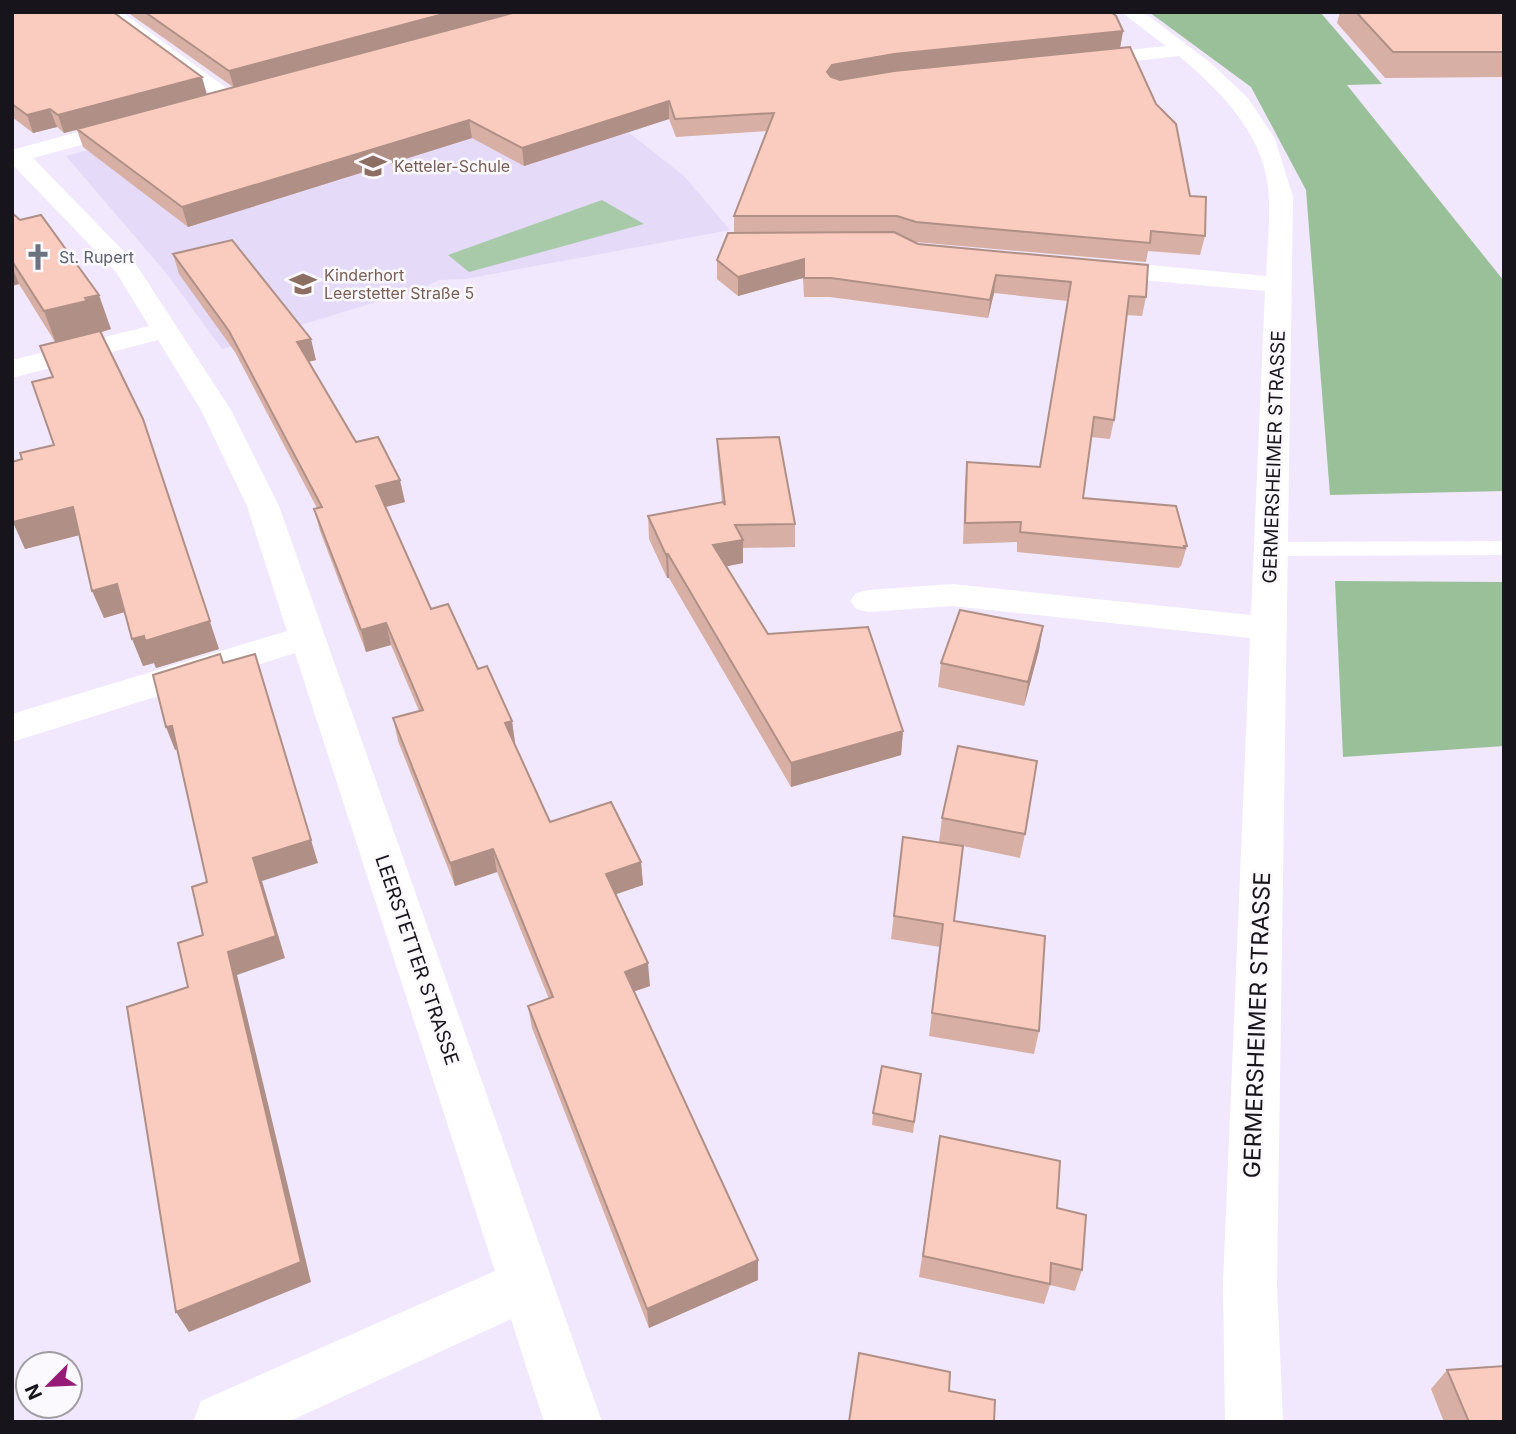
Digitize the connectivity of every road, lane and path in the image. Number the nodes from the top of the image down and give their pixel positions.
1 (109, 12) edge
2 (1130, 12) edge
3 (1184, 50) junction
4 (1057, 64) edge
5 (256, 91) edge
6 (230, 98) junction
7 (203, 105) edge
8 (150, 120) edge
9 (15, 157) edge
10 (1078, 267) edge
11 (1280, 285) junction
12 (166, 330) junction
13 (12, 369) edge
14 (1504, 548) edge
15 (1270, 549) junction
16 (868, 601) dead end
17 (1268, 628) junction
18 (307, 637) junction
19 (12, 728) edge
20 (527, 1284) junction
21 (222, 1422) edge
22 (573, 1422) edge
23 (1254, 1422) edge

1 - 6 street
2 - 3 street, GERMERSHEIMER STRASSE
3 - 4 street
3 - 11 street, GERMERSHEIMER STRASSE
5 - 6 street
6 - 7 street
8 - 9 street
9 - 12 street, LEERSTETTER STRASSE
10 - 11 street
11 - 15 street, GERMERSHEIMER STRASSE
12 - 13 street
12 - 18 street, LEERSTETTER STRASSE
14 - 15 lane
15 - 17 street, GERMERSHEIMER STRASSE
16 - 17 street
17 - 23 street, GERMERSHEIMER STRASSE
18 - 19 street
18 - 20 street, LEERSTETTER STRASSE
20 - 21 street
20 - 22 street, LEERSTETTER STRASSE

